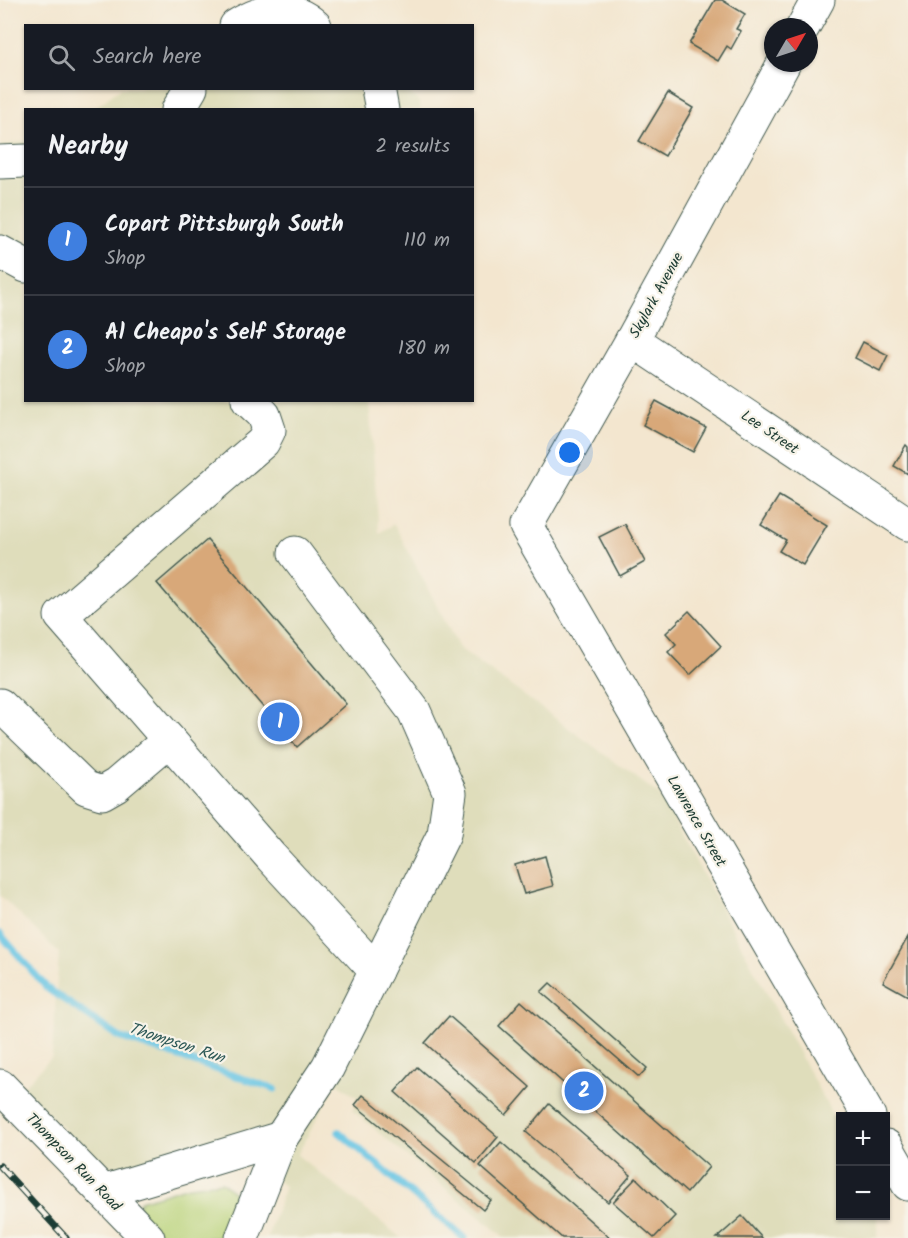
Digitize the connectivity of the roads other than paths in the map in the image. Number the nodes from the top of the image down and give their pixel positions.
1 (818, 0) edge
2 (808, 18) edge
3 (240, 24) edge
4 (313, 24) edge
5 (779, 72) edge
6 (191, 90) edge
7 (378, 90) edge
8 (179, 108) edge
9 (382, 108) edge
10 (0, 162) edge
11 (24, 162) edge
12 (0, 244) edge
13 (24, 247) edge
14 (0, 252) edge
15 (24, 265) edge
16 (632, 340) junction
17 (250, 402) edge
18 (908, 524) edge
19 (526, 526) joint
20 (295, 553) dead end
21 (0, 705) edge
22 (169, 740) junction
23 (376, 971) junction
24 (0, 1086) edge
25 (867, 1112) edge
26 (281, 1138) junction
27 (890, 1154) edge
28 (908, 1184) edge
29 (103, 1192) junction
30 (148, 1238) edge
31 (242, 1238) edge

1 - 2 street
3 - 4 street
5 - 16 street, Skylark Avenue
6 - 8 street
7 - 9 street
10 - 11 street
12 - 13 street
14 - 15 street
16 - 18 street, Lee Street
16 - 19 street, Skylark Avenue
17 - 22 street
19 - 25 street, Lawrence Street
20 - 23 street
21 - 22 street
22 - 23 street
23 - 26 street
24 - 29 street, Thompson Run Road
26 - 29 street
26 - 31 street
27 - 28 street
29 - 30 street, Thompson Run Road

